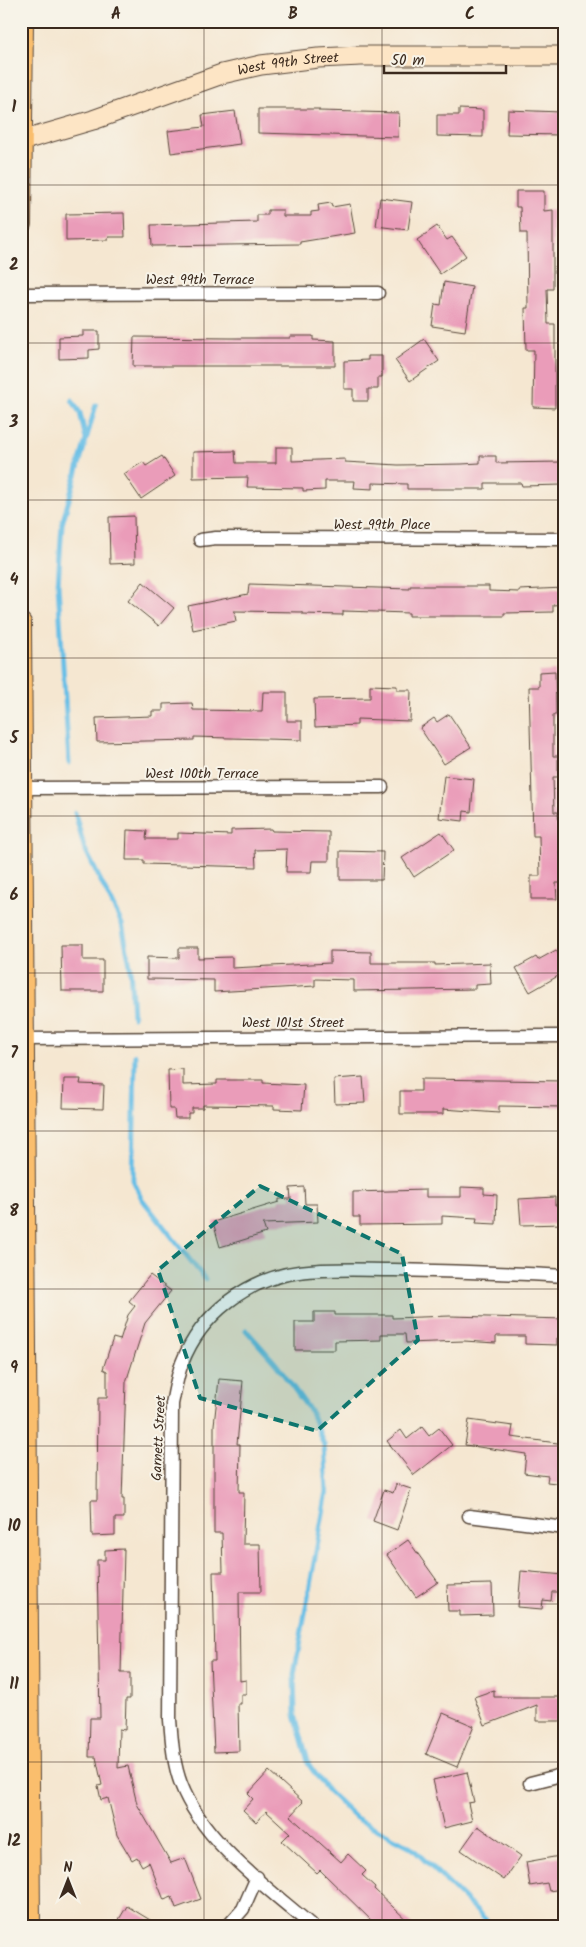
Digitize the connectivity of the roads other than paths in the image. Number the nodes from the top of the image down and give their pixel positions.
1 (23, 21) edge
2 (565, 56) edge
3 (22, 140) edge
4 (21, 224) edge
5 (378, 293) dead end
6 (21, 294) edge
7 (565, 539) edge
8 (200, 540) dead end
9 (21, 623) edge
10 (382, 787) dead end
11 (23, 788) junction
12 (565, 1036) edge
13 (23, 1038) edge
14 (565, 1276) edge
15 (24, 1417) edge
16 (469, 1516) dead end
17 (565, 1528) edge
18 (565, 1774) edge
19 (530, 1783) dead end
20 (257, 1877) junction
21 (30, 1926) edge
22 (228, 1926) edge
23 (312, 1926) edge

1 - 3 main road
2 - 3 street, West 99th Street
3 - 4 main road
5 - 6 street, West 99th Terrace
7 - 8 street, West 99th Place
9 - 11 main road
10 - 11 street, West 100th Terrace
11 - 13 main road
12 - 13 street, West 101st Street
13 - 15 main road
14 - 20 street, Garnett Street
15 - 21 main road
16 - 17 street
18 - 19 street
20 - 22 street
20 - 23 street, Garnett Street

